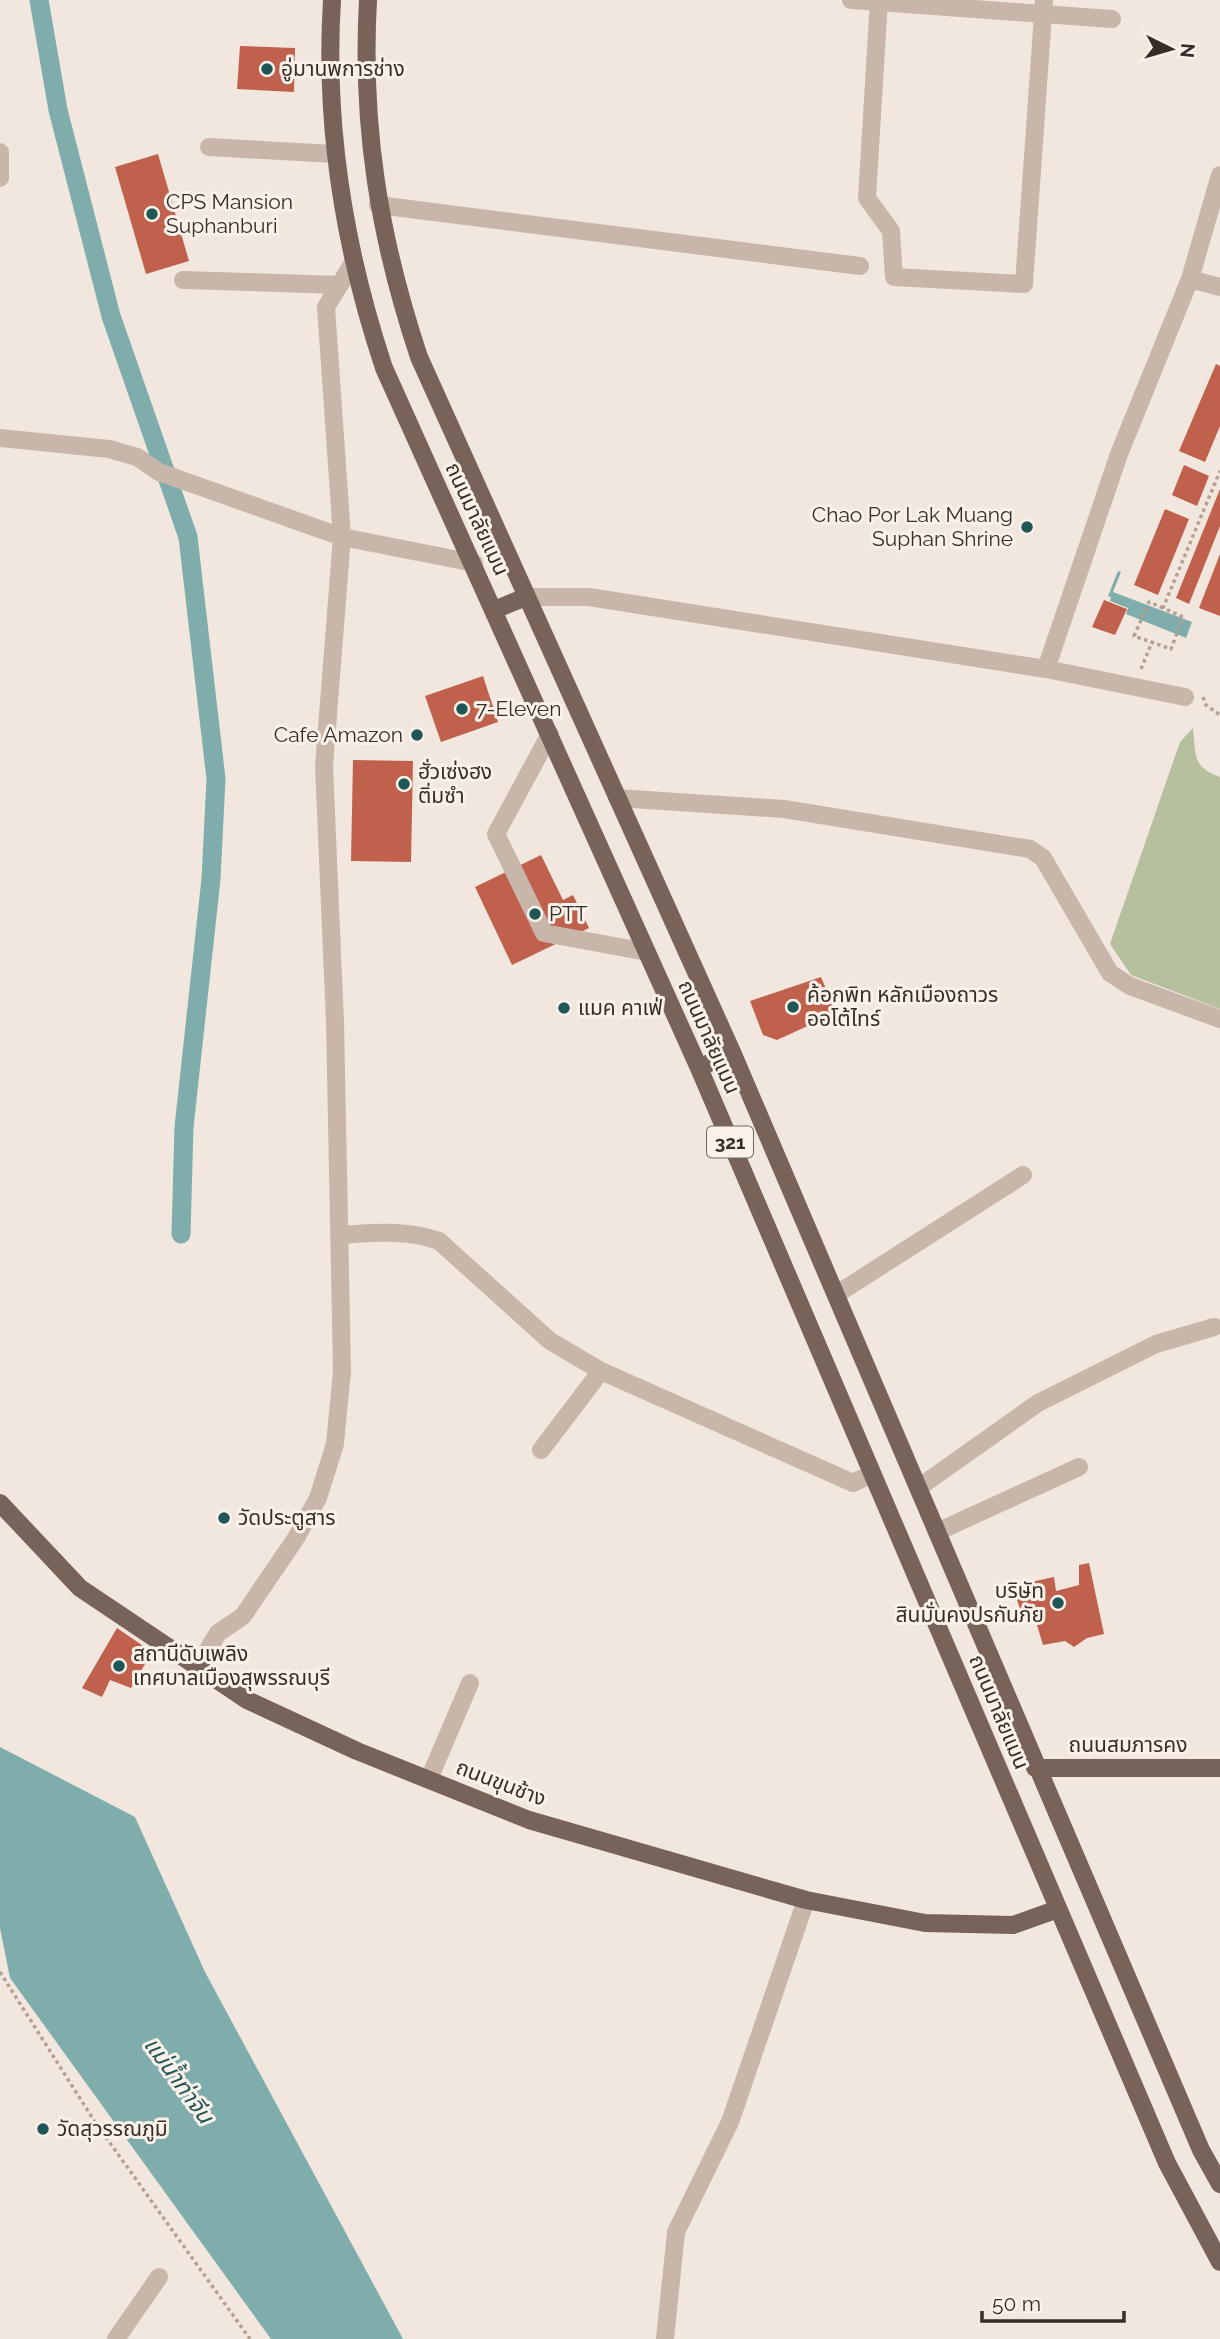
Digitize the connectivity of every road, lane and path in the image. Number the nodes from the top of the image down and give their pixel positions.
1 (331, 0) edge
2 (368, 0) edge
3 (851, 0) edge
4 (879, 1) edge
5 (1043, 7) edge
6 (1112, 19) dead end
7 (209, 146) dead end
8 (0, 152) edge
9 (334, 154) junction
10 (1220, 175) edge
11 (0, 178) edge
12 (378, 205) junction
13 (353, 262) junction
14 (860, 266) dead end
15 (1190, 279) junction
16 (183, 280) dead end
17 (340, 285) junction
18 (1220, 287) edge
19 (0, 438) edge
20 (1220, 471) edge
21 (342, 537) junction
22 (474, 563) junction
23 (526, 597) junction
24 (1163, 608) junction
25 (494, 610) junction
26 (1152, 642) junction
27 (1046, 669) junction
28 (1138, 677) dead end
29 (1185, 696) dead end
30 (1206, 705) dead end
31 (1220, 715) edge
32 (550, 734) junction
33 (617, 798) junction
34 (647, 952) junction
35 (1220, 1019) edge
36 (732, 1052) junction
37 (699, 1068) junction
38 (1023, 1175) dead end
39 (339, 1236) junction
40 (837, 1294) junction
41 (1214, 1327) dead end
42 (601, 1371) junction
43 (541, 1450) dead end
44 (1079, 1467) dead end
45 (872, 1474) junction
46 (918, 1488) junction
47 (0, 1503) edge
48 (937, 1532) junction
49 (197, 1668) junction
50 (470, 1683) dead end
51 (1035, 1768) junction
52 (1220, 1768) edge
53 (429, 1780) junction
54 (806, 1900) junction
55 (1059, 1909) junction
56 (0, 1972) edge
57 (1220, 2183) edge
58 (1220, 2262) edge
59 (159, 2277) dead end
60 (116, 2339) edge
61 (250, 2339) edge
62 (665, 2339) edge

1 - 9 main road, ถนนมาลัยแมน / 321
2 - 12 main road, ถนนมาลัยแมน / 321
3 - 4 street
4 - 5 street
4 - 5 street
5 - 6 street
7 - 9 street
8 - 11 street
9 - 13 main road, ถนนมาลัยแมน / 321
10 - 15 street
12 - 14 street
12 - 23 main road, ถนนมาลัยแมน / 321
13 - 17 street
13 - 22 main road, ถนนมาลัยแมน / 321
15 - 18 street
15 - 27 street
16 - 17 street
17 - 21 street
19 - 21 street
20 - 24 path
21 - 22 street
21 - 39 street
22 - 25 main road, ถนนมาลัยแมน / 321
23 - 25 main road
23 - 27 street
23 - 33 main road, ถนนมาลัยแมน / 321
24 - 26 path
24 - 26 path
25 - 32 main road, ถนนมาลัยแมน / 321
26 - 28 path
27 - 29 street
30 - 31 path
32 - 34 main road, ถนนมาลัยแมน / 321
32 - 34 street
33 - 35 street
33 - 36 main road, ถนนมาลัยแมน / 321
34 - 37 main road, ถนนมาลัยแมน / 321
36 - 37 main road
36 - 40 main road, ถนนมาลัยแมน / 321
37 - 45 main road, ถนนมาลัยแมน / 321
38 - 40 street
39 - 42 street
39 - 49 street
40 - 46 main road, ถนนมาลัยแมน / 321
41 - 46 street
42 - 43 street
42 - 45 street
44 - 48 street
45 - 55 main road, ถนนมาลัยแมน / 321
46 - 48 main road, ถนนมาลัยแมน / 321
47 - 49 main road, ถนนขุนช้าง
48 - 51 main road, ถนนมาลัยแมน / 321
49 - 53 main road, ถนนขุนช้าง
50 - 53 street
51 - 52 main road, ถนนสมภารคง
51 - 57 main road, ถนนมาลัยแมน / 321
53 - 54 main road, ถนนขุนช้าง
54 - 55 main road, ถนนขุนช้าง
54 - 62 street
55 - 58 main road, ถนนมาลัยแมน / 321
56 - 61 path
59 - 60 street

